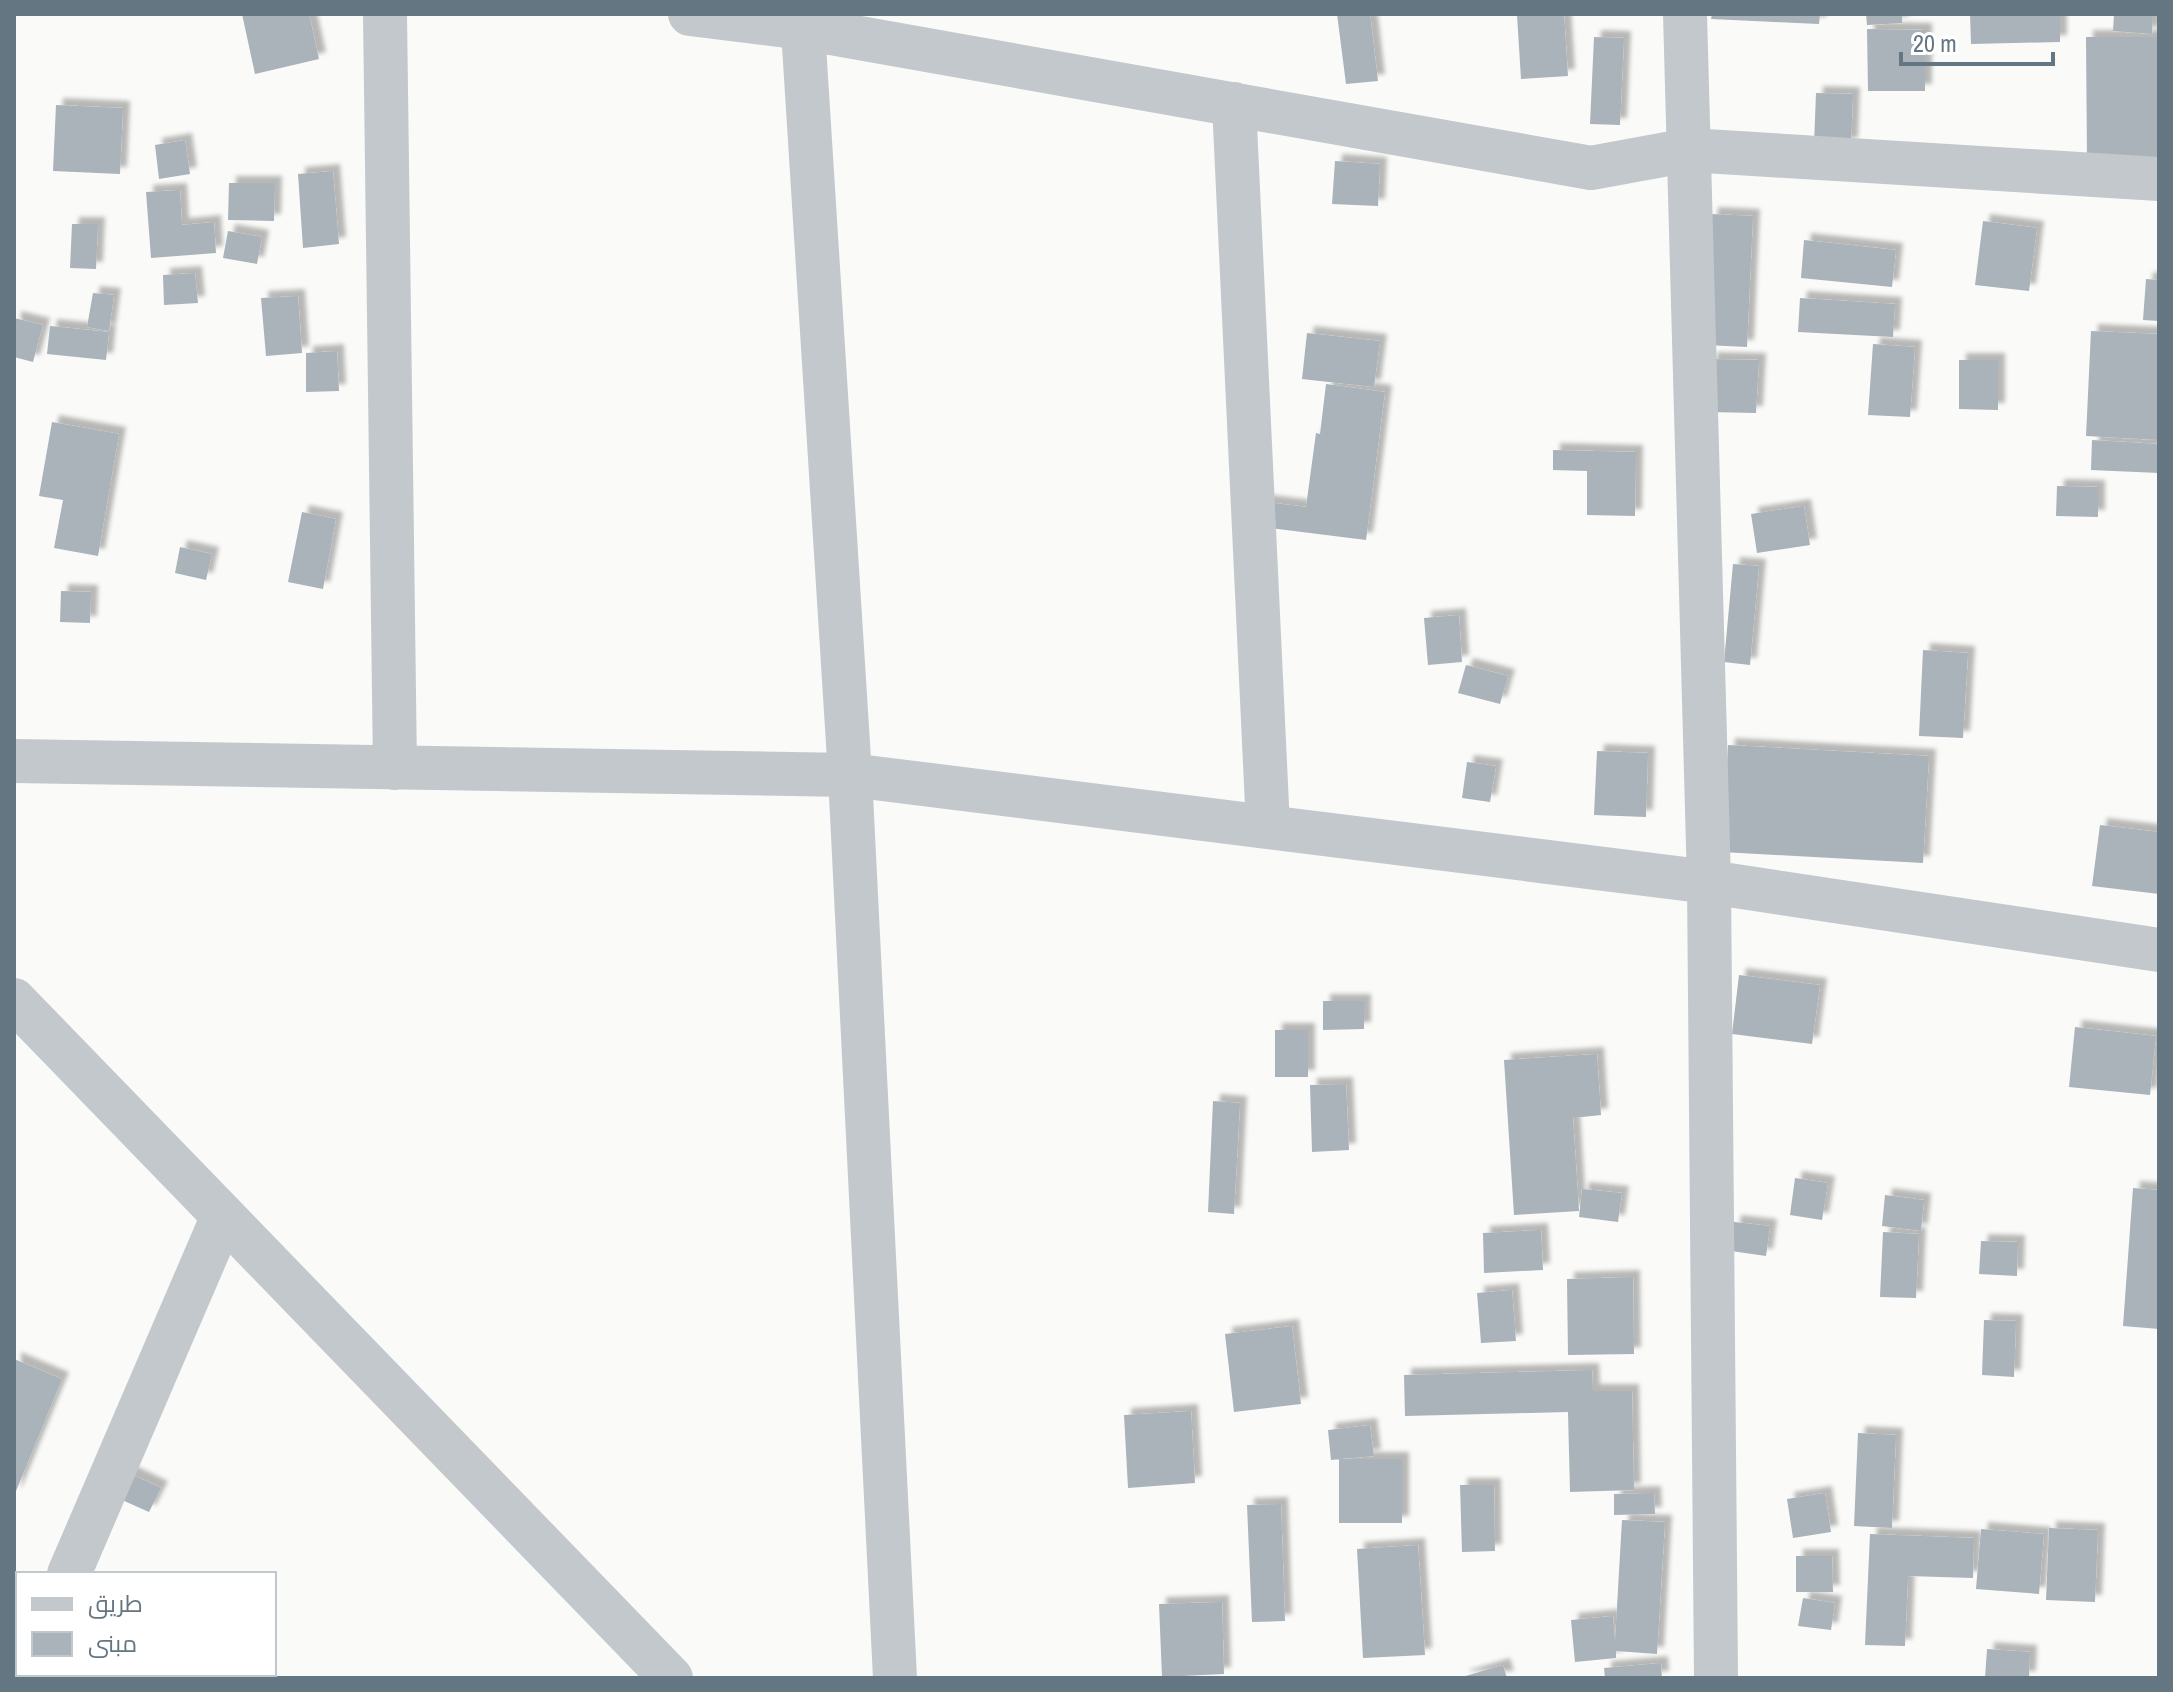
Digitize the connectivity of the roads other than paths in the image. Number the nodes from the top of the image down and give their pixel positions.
1 (385, 14) edge
2 (690, 14) edge
3 (1685, 14) edge
4 (802, 21) edge
5 (1234, 104) junction
6 (1689, 150) junction
7 (2159, 179) edge
8 (14, 761) edge
9 (395, 768) junction
10 (850, 775) junction
11 (1268, 827) junction
12 (1709, 882) junction
13 (2159, 950) edge
14 (14, 1000) edge
15 (223, 1216) junction
16 (70, 1572) edge
17 (671, 1678) edge
18 (895, 1678) edge
19 (1716, 1678) edge

1 - 9 street
2 - 4 street
3 - 6 street
4 - 5 street
4 - 10 street
5 - 6 street
5 - 11 street
6 - 7 street
6 - 12 street
8 - 9 street
9 - 10 street
10 - 11 street
10 - 18 street
11 - 12 street
12 - 13 street
12 - 19 street
14 - 15 street
15 - 16 street
15 - 17 street

